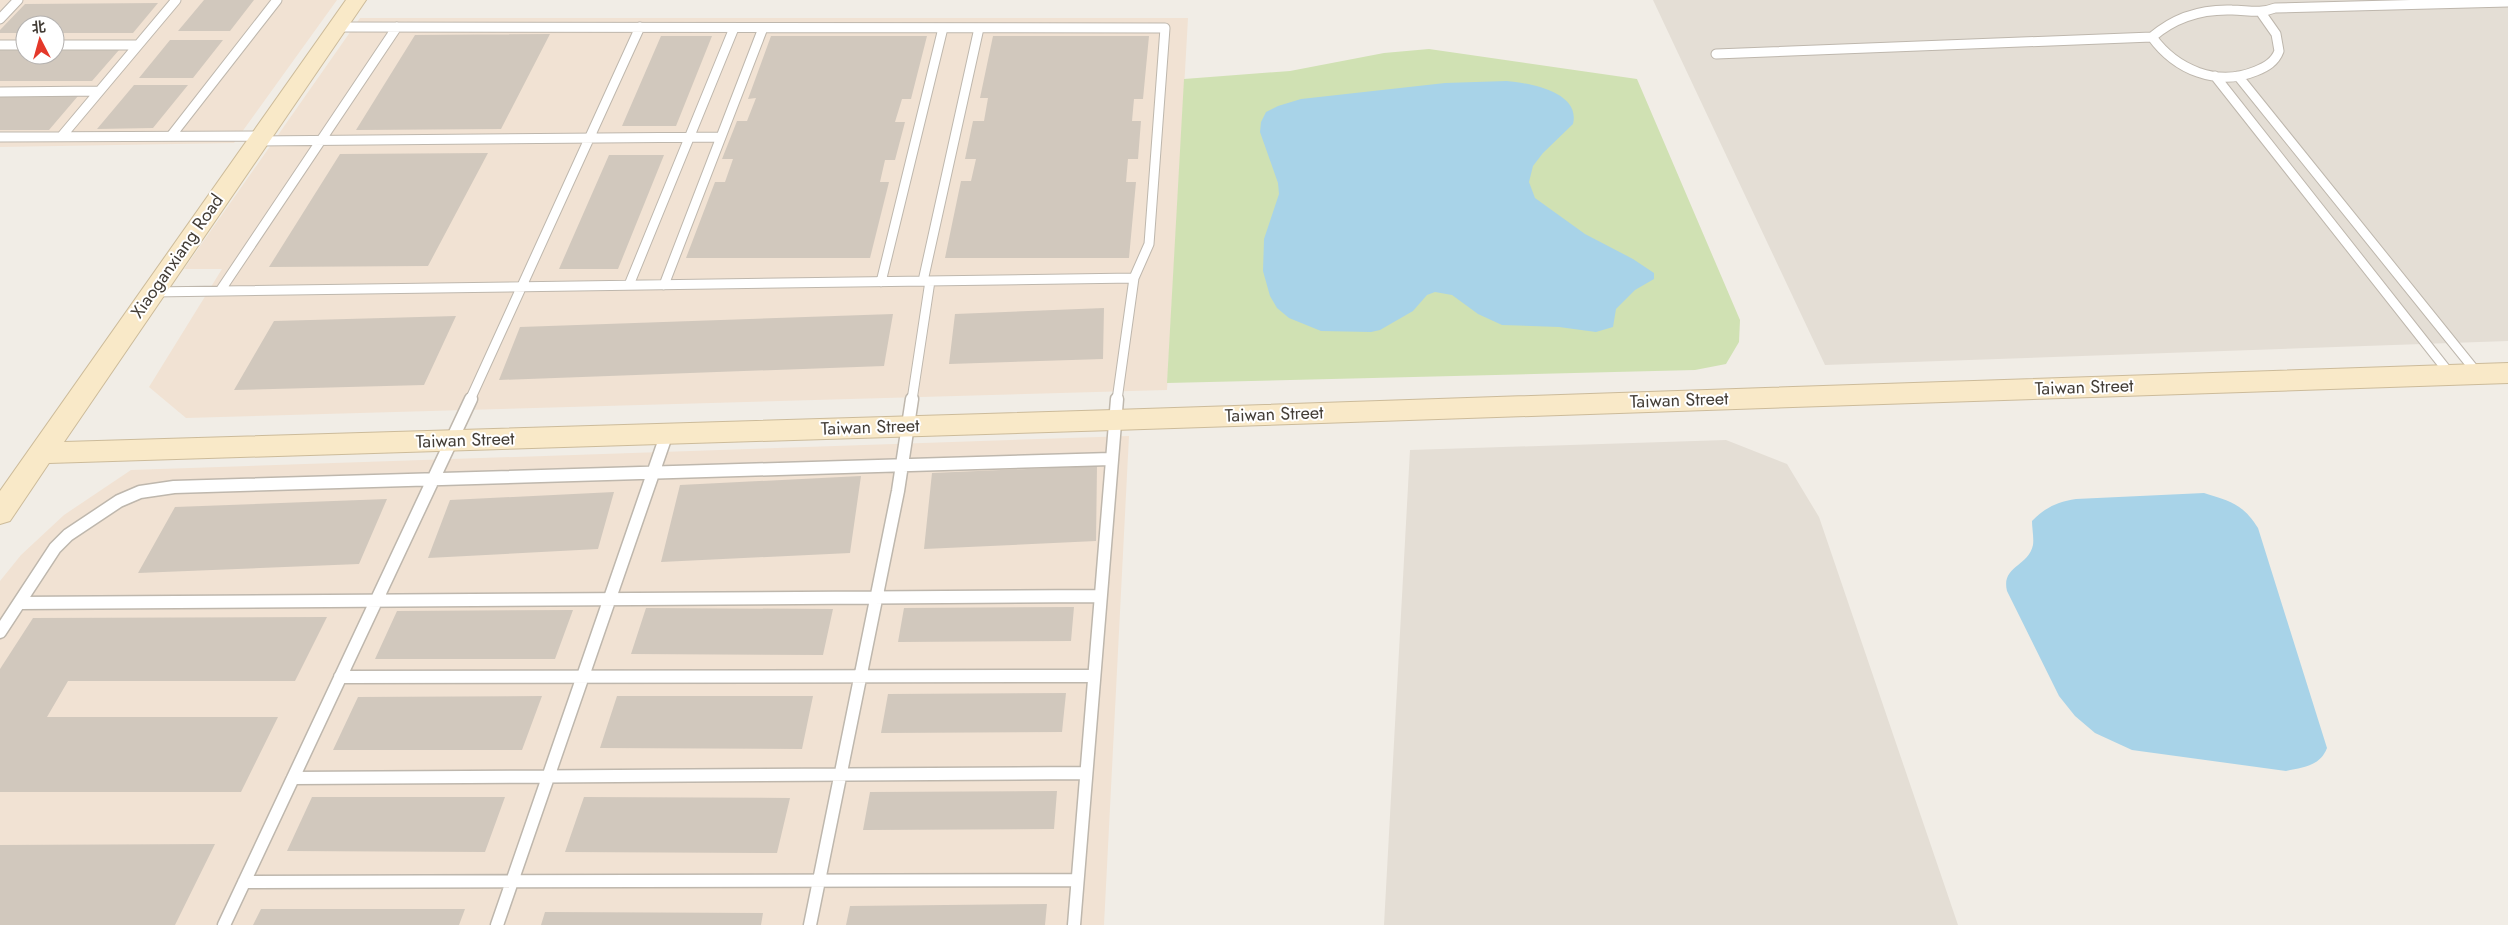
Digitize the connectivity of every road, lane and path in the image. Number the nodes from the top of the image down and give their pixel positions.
1 (18, 0) edge
2 (176, 0) edge
3 (277, 0) edge
4 (356, 0) edge
5 (2508, 2) edge
6 (2262, 14) junction
7 (0, 19) edge
8 (336, 27) junction
9 (397, 27) junction
10 (640, 28) junction
11 (734, 28) junction
12 (763, 28) junction
13 (943, 28) junction
14 (979, 28) junction
15 (2152, 37) junction
16 (0, 45) edge
17 (15, 45) edge
18 (65, 45) edge
19 (138, 45) junction
20 (1716, 54) dead end
21 (2215, 76) junction
22 (2238, 76) junction
23 (99, 91) junction
24 (0, 92) edge
25 (171, 136) junction
26 (0, 137) edge
27 (61, 137) junction
28 (721, 137) junction
29 (258, 138) junction
30 (590, 138) junction
31 (689, 138) junction
32 (321, 141) junction
33 (1134, 278) junction
34 (927, 281) junction
35 (881, 282) junction
36 (629, 285) junction
37 (664, 285) junction
38 (522, 287) junction
39 (220, 291) junction
40 (153, 292) junction
41 (2508, 373) edge
42 (2450, 374) junction
43 (2478, 374) junction
44 (1114, 420) junction
45 (907, 426) junction
46 (666, 433) junction
47 (452, 440) junction
48 (41, 453) junction
49 (1111, 459) junction
50 (902, 465) junction
51 (653, 472) junction
52 (434, 479) junction
53 (0, 512) edge
54 (1100, 596) junction
55 (876, 597) junction
56 (610, 599) junction
57 (377, 601) junction
58 (19, 603) junction
59 (0, 632) edge
60 (583, 676) junction
61 (860, 676) junction
62 (1094, 676) junction
63 (340, 677) junction
64 (1086, 773) junction
65 (841, 774) junction
66 (548, 776) junction
67 (293, 778) junction
68 (1077, 880) junction
69 (819, 881) junction
70 (244, 882) junction
71 (512, 882) junction
72 (224, 925) edge
73 (497, 925) edge
74 (810, 925) edge
75 (1074, 925) edge

1 - 7 lane
2 - 19 lane
3 - 25 lane
4 - 8 main road, Xiaoganxiang Road
5 - 6 lane
6 - 15 lane
6 - 22 lane
8 - 9 lane
8 - 29 main road, Xiaoganxiang Road
9 - 10 lane
9 - 32 lane
10 - 11 lane
10 - 30 lane
11 - 12 lane
11 - 31 lane
12 - 13 lane
12 - 28 lane
13 - 14 lane
13 - 35 lane
14 - 33 lane
14 - 34 lane
15 - 20 lane
15 - 21 lane
16 - 17 lane
18 - 19 lane
19 - 23 lane
21 - 22 lane
21 - 42 lane
22 - 43 lane
23 - 24 lane
23 - 27 lane
25 - 27 lane
25 - 29 lane
26 - 27 lane
28 - 31 lane
28 - 37 lane
29 - 32 lane
29 - 40 main road, Xiaoganxiang Road
30 - 31 lane
30 - 32 lane
30 - 38 lane
31 - 36 lane
32 - 39 lane
33 - 34 lane
33 - 44 lane
34 - 35 lane
34 - 45 lane
35 - 37 lane
36 - 37 lane
36 - 38 lane
38 - 39 lane
38 - 47 lane
39 - 40 lane
40 - 48 main road, Xiaoganxiang Road
41 - 43 main road, Taiwan Street
42 - 43 main road, Taiwan Street
42 - 44 main road, Taiwan Street
44 - 45 main road, Taiwan Street
44 - 49 lane
45 - 46 main road, Taiwan Street
45 - 50 lane
46 - 47 main road, Taiwan Street
46 - 51 lane
47 - 48 main road, Taiwan Street
47 - 52 lane
48 - 53 main road, Xiaoganxiang Road
49 - 50 lane
49 - 54 lane
50 - 51 lane
50 - 55 lane
51 - 52 lane
51 - 56 lane
52 - 57 lane
52 - 58 lane
54 - 55 lane
54 - 62 lane
55 - 56 lane
55 - 61 lane
56 - 57 lane
56 - 60 lane
57 - 58 lane
57 - 63 lane
58 - 59 lane
60 - 61 lane
60 - 63 lane
60 - 66 lane
61 - 62 lane
61 - 65 lane
62 - 64 lane
63 - 67 lane
64 - 65 lane
64 - 68 lane
65 - 66 lane
65 - 69 lane
66 - 67 lane
66 - 71 lane
67 - 70 lane
68 - 69 lane
68 - 75 lane
69 - 71 lane
69 - 74 lane
70 - 71 lane
70 - 72 lane
71 - 73 lane

